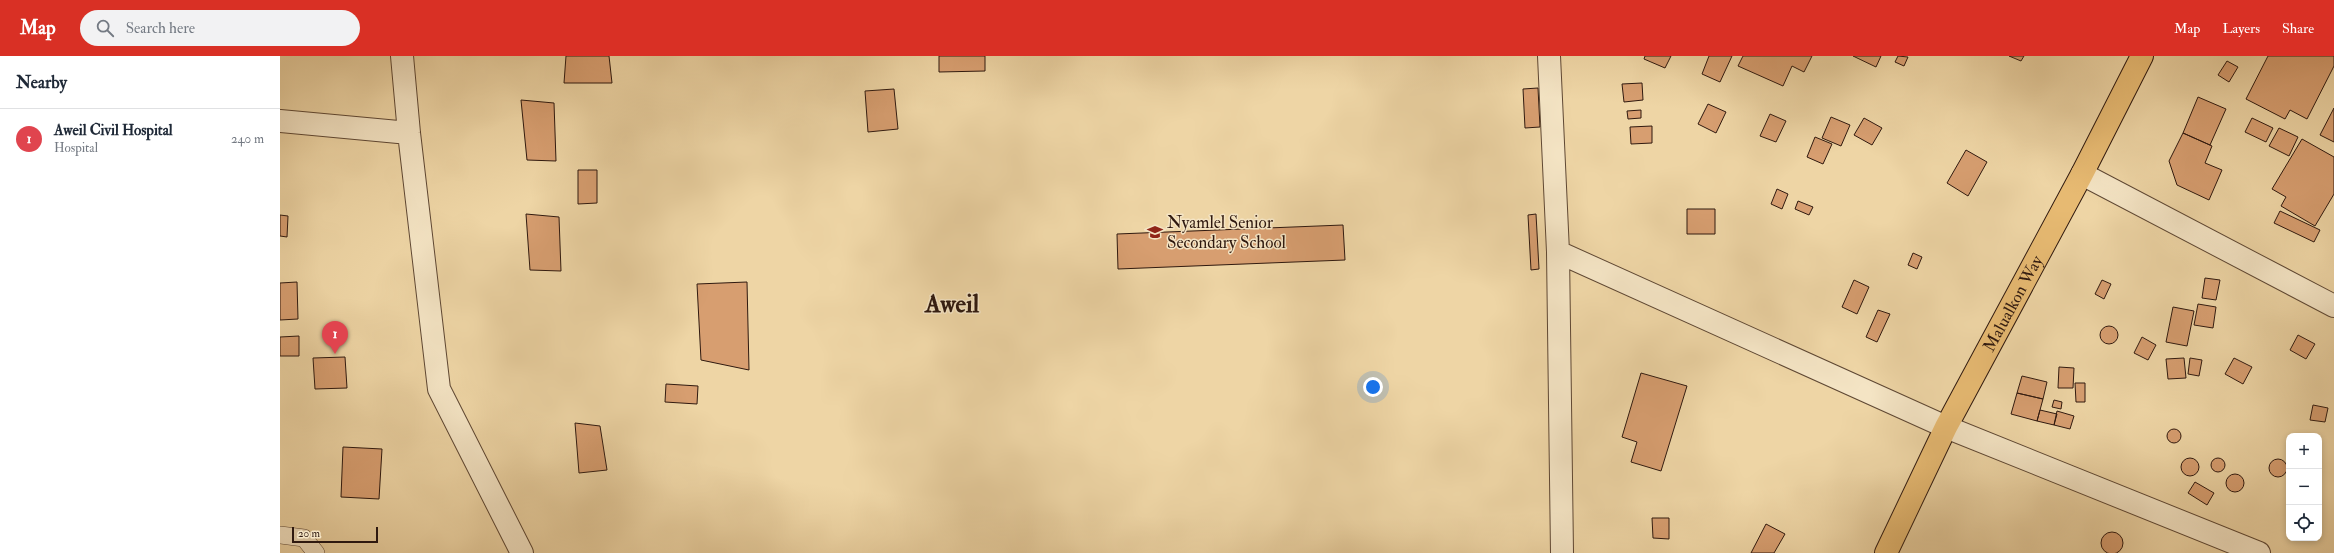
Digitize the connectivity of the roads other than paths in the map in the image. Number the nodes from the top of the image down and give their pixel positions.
1 (402, 56) edge
2 (1549, 56) edge
3 (2142, 56) edge
4 (280, 121) edge
5 (409, 133) junction
6 (2082, 174) junction
7 (1558, 252) junction
8 (2334, 306) edge
9 (1946, 428) junction
10 (280, 535) edge
11 (316, 553) edge
12 (522, 553) edge
13 (1562, 553) edge
14 (1886, 553) edge
15 (2259, 553) edge

1 - 5 street
2 - 7 street
3 - 6 main road, Malualkon Way
4 - 5 street
5 - 12 street
6 - 8 street
6 - 9 main road, Malualkon Way
7 - 9 street
7 - 13 street
9 - 14 main road, Malualkon Way
9 - 15 street
10 - 11 lane

